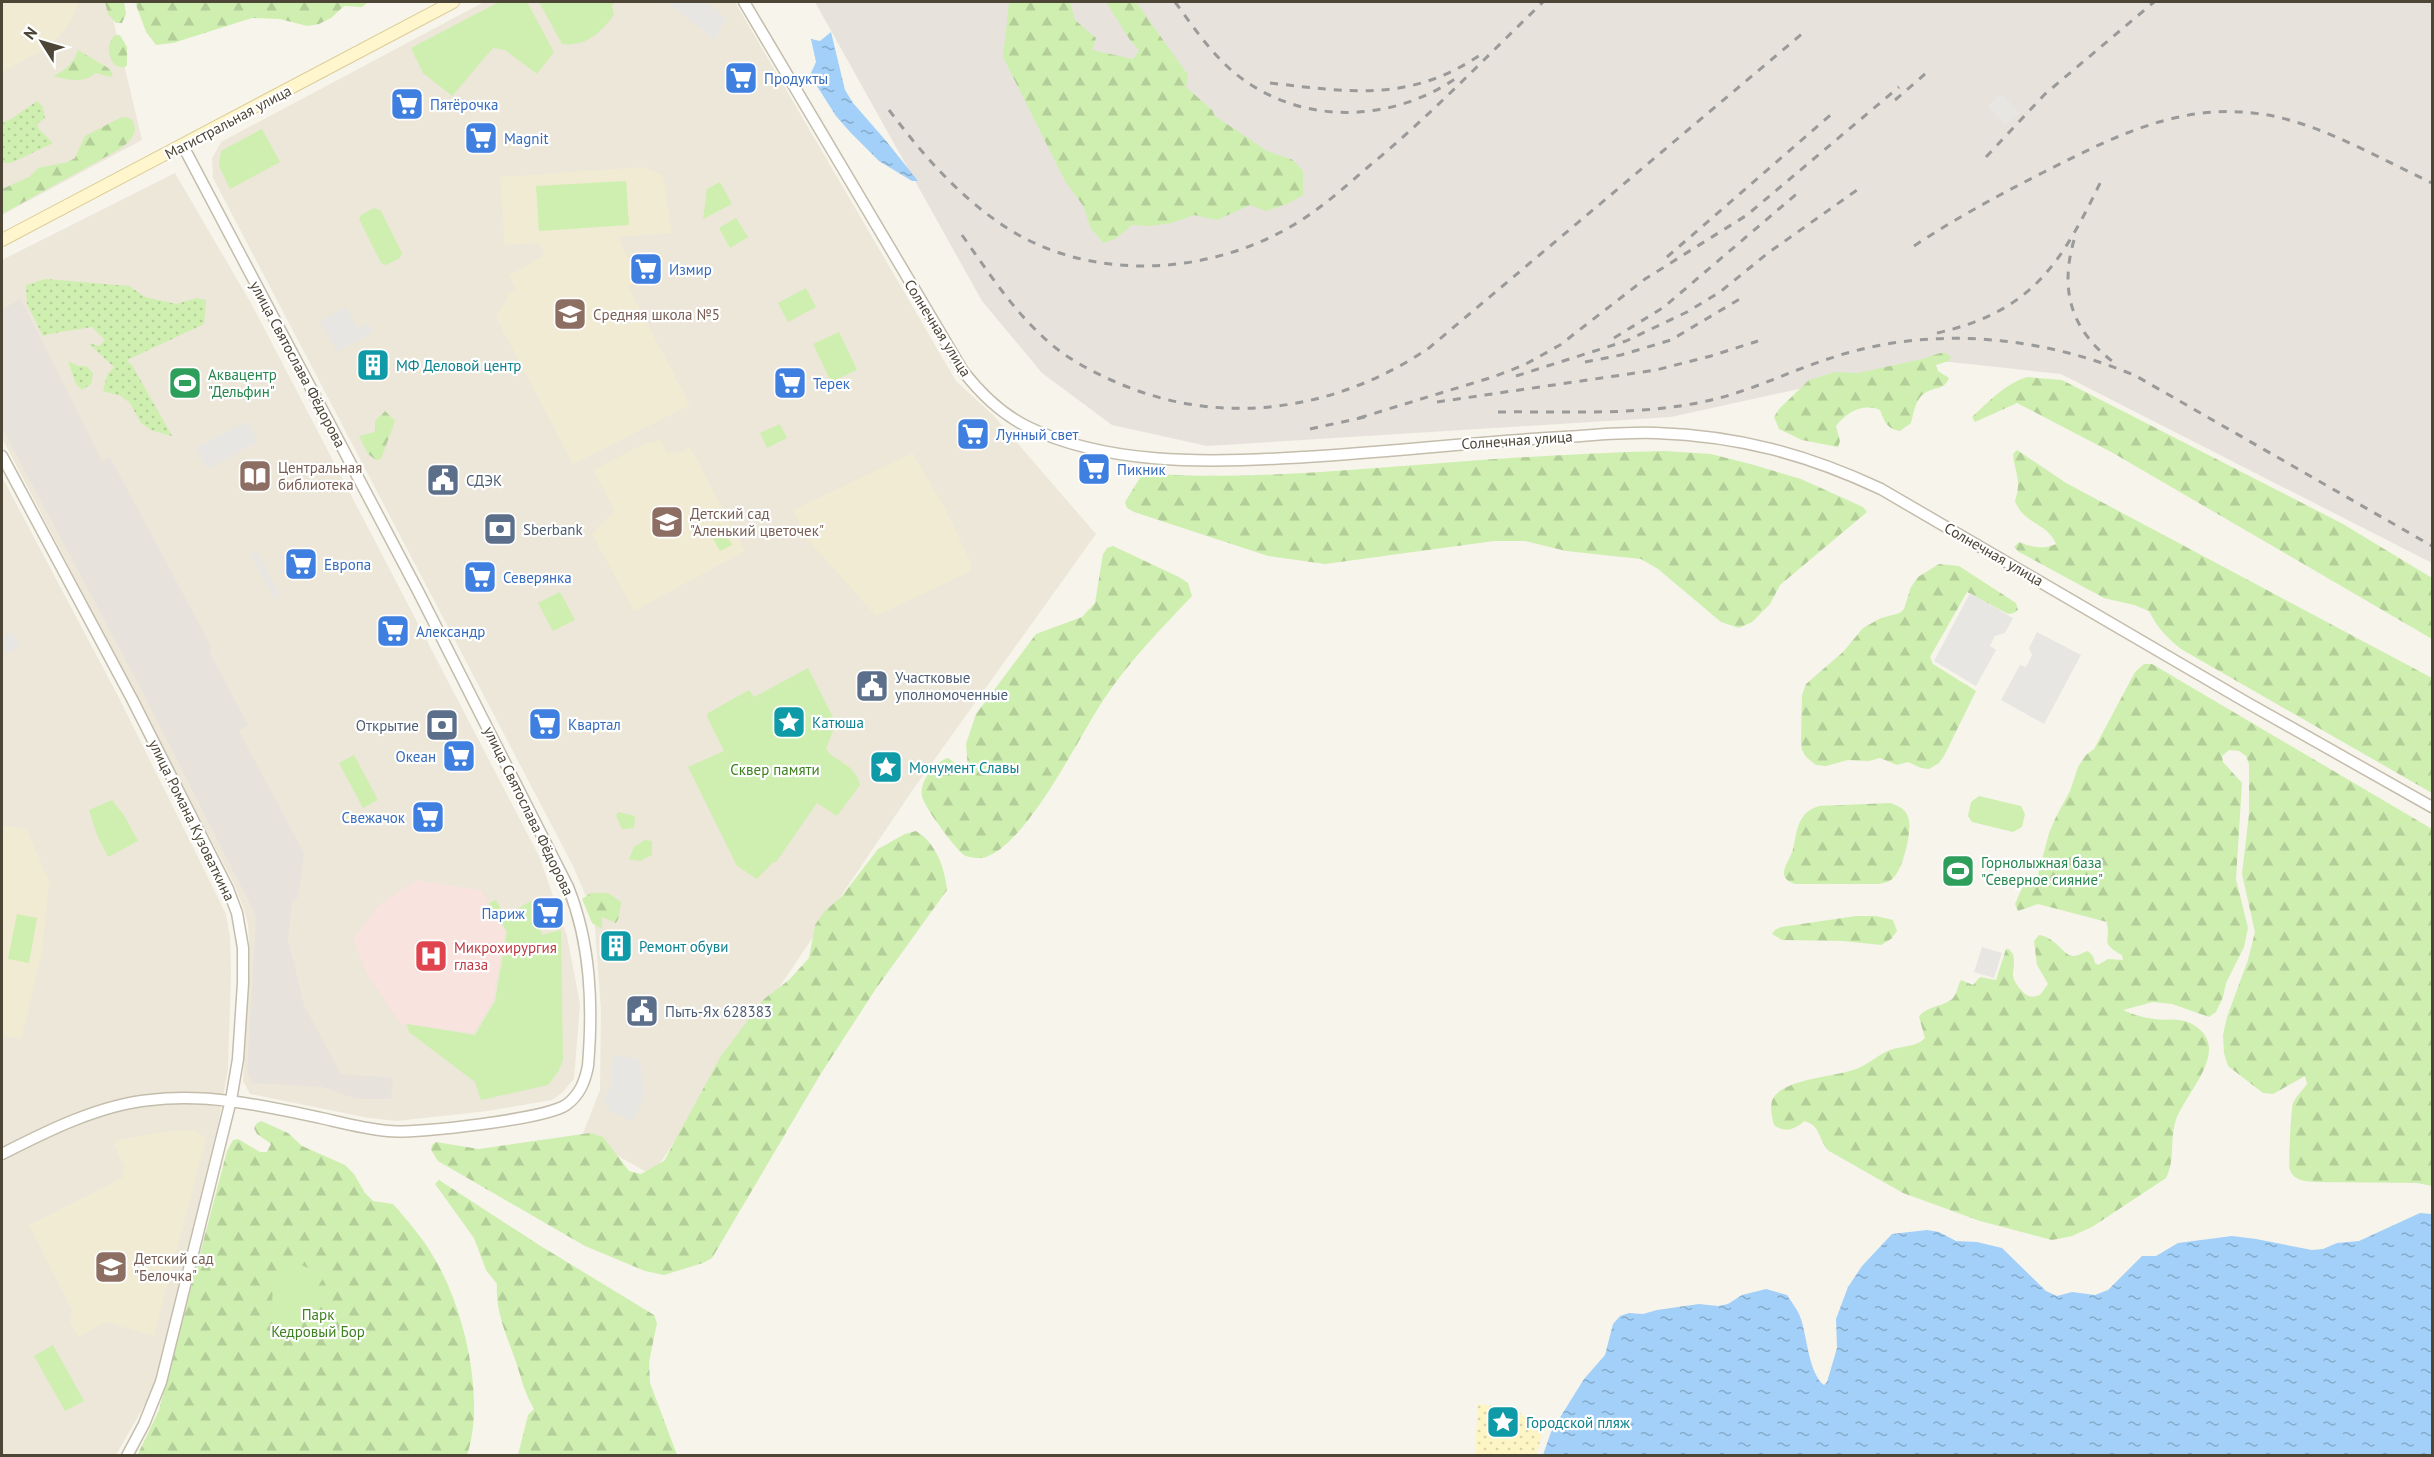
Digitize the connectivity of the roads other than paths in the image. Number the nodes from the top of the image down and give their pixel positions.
1 (453, 2) edge
2 (744, 2) edge
3 (183, 146) junction
4 (2, 240) edge
5 (2, 456) edge
6 (2433, 807) edge
7 (231, 1100) junction
8 (2, 1154) edge
9 (127, 1455) edge

1 - 3 main road, Магистральная улица
2 - 6 street, Солнечная улица
3 - 4 main road, Магистральная улица
3 - 7 street, улица Святослава Фёдорова
5 - 7 street, улица Романа Кузоваткина
7 - 8 street, улица Святослава Фёдорова
7 - 9 street, улица Романа Кузоваткина

